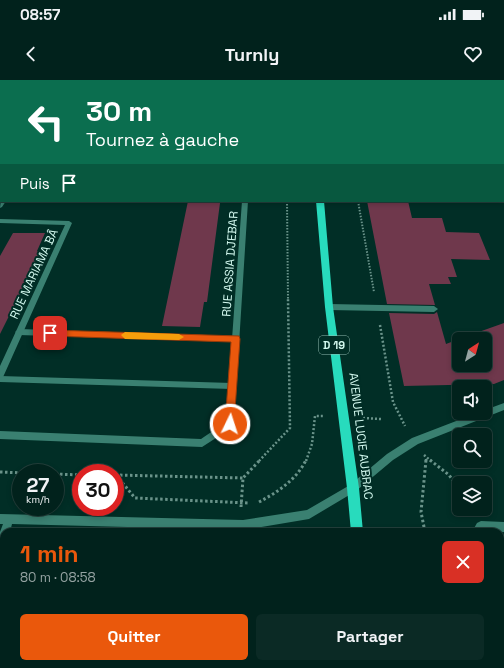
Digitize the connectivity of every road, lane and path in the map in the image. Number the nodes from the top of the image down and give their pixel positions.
1 (245, 202) edge
2 (287, 202) edge
3 (320, 202) edge
4 (0, 221) edge
5 (330, 307) junction
6 (434, 309) dead end
7 (19, 332) junction
8 (236, 339) junction
9 (0, 375) edge
10 (0, 379) edge
11 (232, 386) junction
12 (504, 406) edge
13 (325, 417) dead end
14 (0, 435) edge
15 (0, 472) edge
16 (12, 472) edge
17 (124, 475) edge
18 (243, 478) junction
19 (452, 479) edge
20 (124, 485) edge
21 (353, 488) junction
22 (241, 503) junction
23 (5, 519) edge
24 (243, 525) junction
25 (504, 527) edge
26 (357, 528) edge
27 (424, 528) edge
28 (479, 528) edge

1 - 8 street, RUE ASSIA DJEBAR
2 - 18 path
3 - 5 main road, AVENUE LUCIE AUBRAC / D 19
4 - 7 street, RUE MARIAMA BÂ
5 - 6 street
5 - 21 main road, AVENUE LUCIE AUBRAC / D 19
7 - 8 street
7 - 9 street, RUE MARIAMA BÂ
8 - 11 street, RUE ASSIA DJEBAR
10 - 11 street
11 - 14 street, RUE ASSIA DJEBAR
12 - 21 street
13 - 22 path
15 - 16 path
17 - 18 path
18 - 22 path
19 - 27 path
20 - 22 path
21 - 24 street
21 - 26 main road, AVENUE LUCIE AUBRAC / D 19
22 - 24 path
23 - 24 street
25 - 28 street

